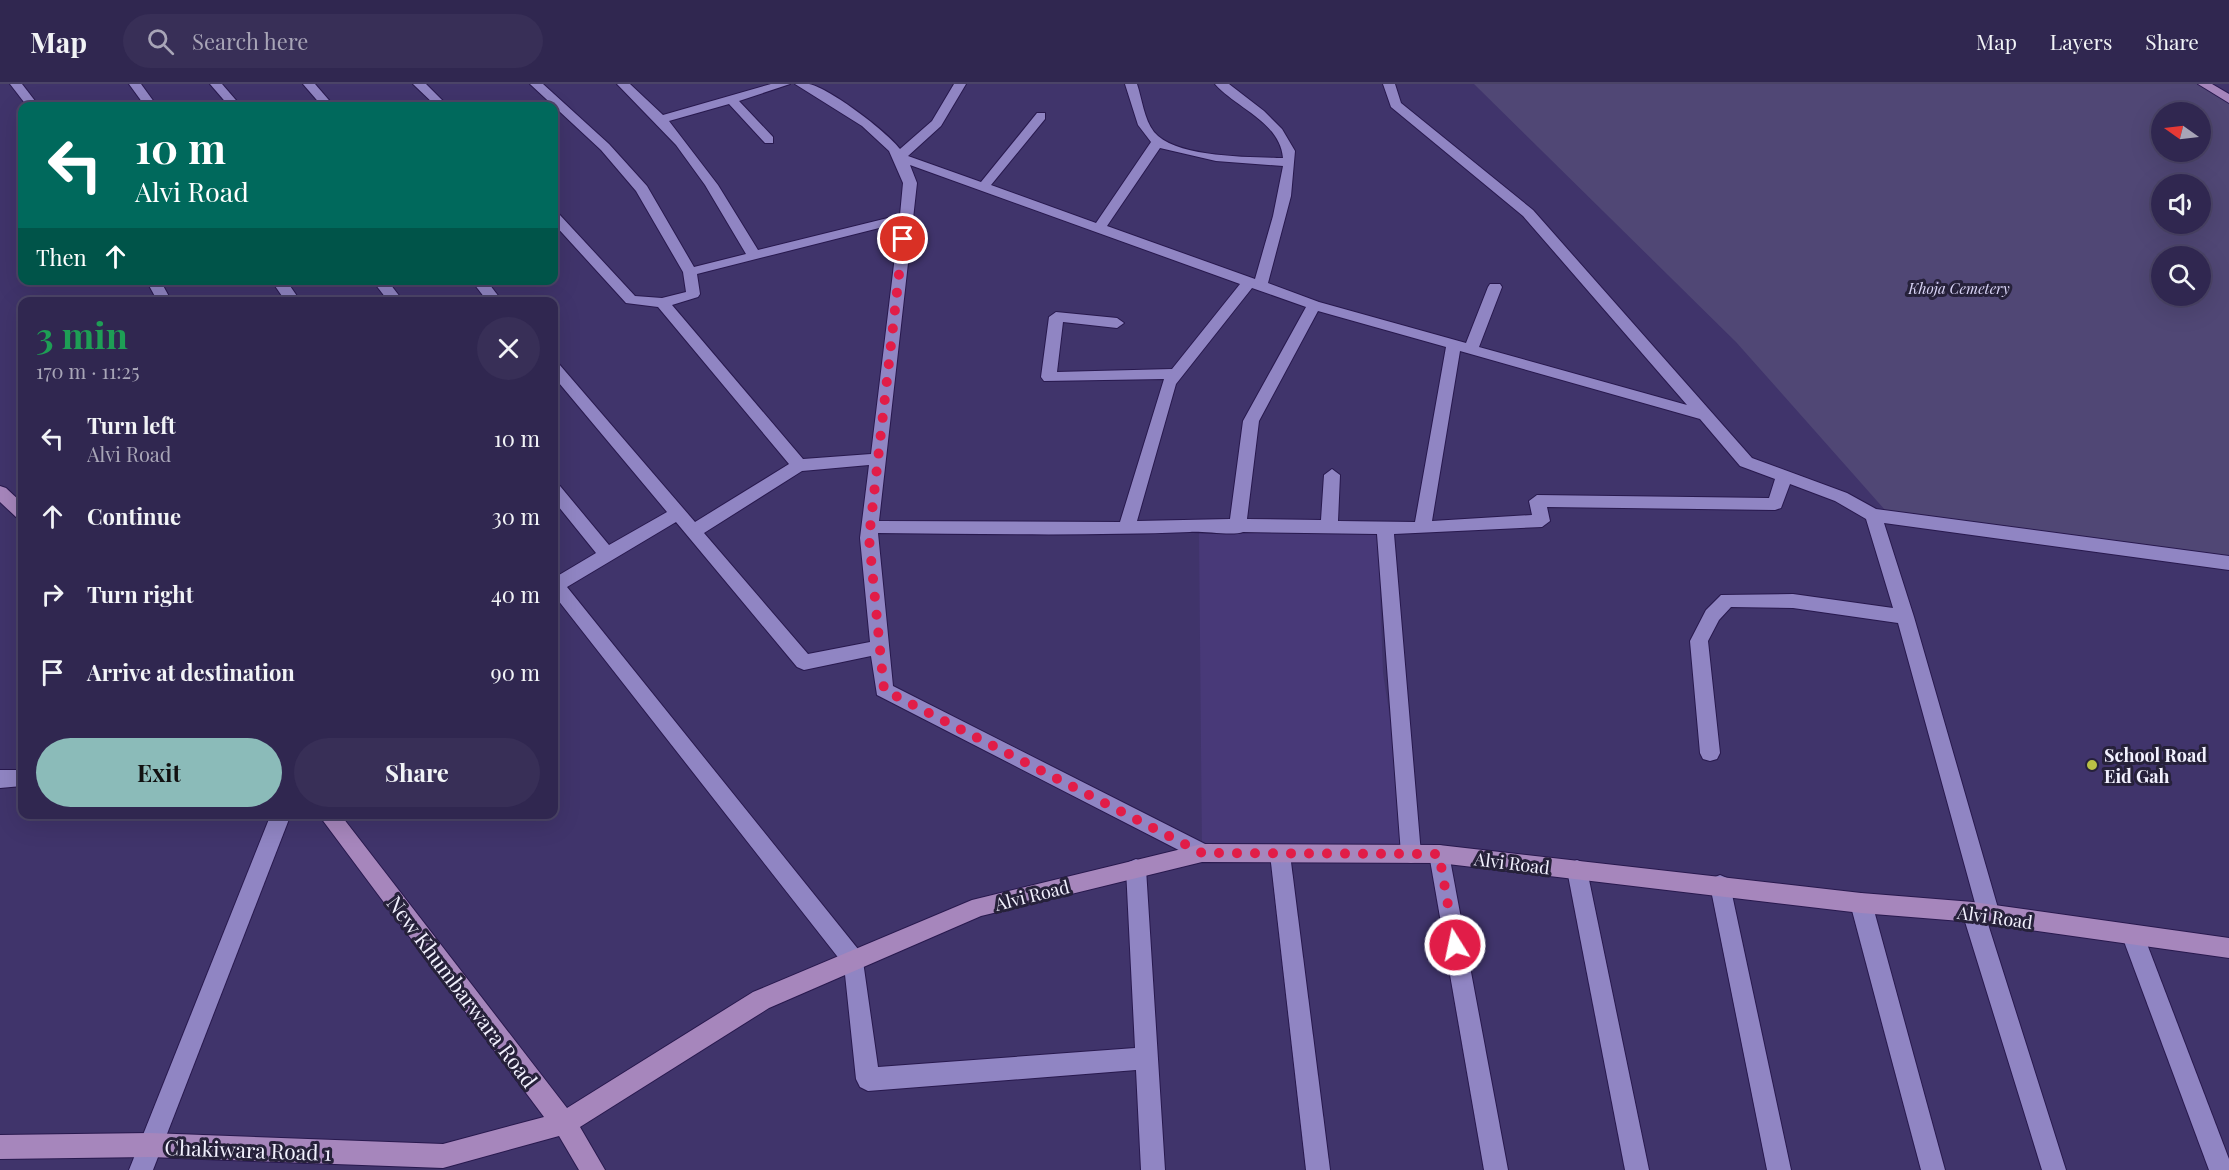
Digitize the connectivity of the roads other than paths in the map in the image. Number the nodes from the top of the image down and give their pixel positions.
1 (16, 84) edge
2 (135, 84) edge
3 (216, 84) edge
4 (309, 84) edge
5 (419, 84) edge
6 (536, 84) edge
7 (623, 84) edge
8 (784, 84) edge
9 (801, 84) edge
10 (960, 84) edge
11 (1131, 84) edge
12 (1221, 84) edge
13 (1389, 84) edge
14 (2204, 84) edge
15 (2229, 99) edge
16 (732, 100) junction
17 (30, 102) edge
18 (148, 102) edge
19 (232, 102) edge
20 (325, 102) edge
21 (438, 102) edge
22 (556, 102) edge
23 (558, 104) edge
24 (1041, 116) dead end
25 (661, 119) junction
26 (769, 140) dead end
27 (1156, 143) junction
28 (899, 157) junction
29 (1289, 162) junction
30 (983, 187) junction
31 (906, 217) junction
32 (558, 221) edge
33 (1099, 228) junction
34 (754, 256) junction
35 (690, 272) junction
36 (1255, 284) junction
37 (383, 285) edge
38 (482, 285) edge
39 (1495, 287) dead end
40 (393, 297) edge
41 (492, 297) edge
42 (662, 303) junction
43 (1314, 305) junction
44 (1117, 323) dead end
45 (1454, 344) junction
46 (1471, 349) junction
47 (558, 373) edge
48 (1177, 374) junction
49 (1704, 415) junction
50 (879, 459) junction
51 (799, 465) junction
52 (1332, 475) dead end
53 (1784, 477) junction
54 (1, 494) edge
55 (558, 495) edge
56 (18, 509) edge
57 (678, 513) junction
58 (1873, 515) junction
59 (871, 527) junction
60 (1127, 528) junction
61 (1237, 528) junction
62 (1329, 528) junction
63 (1385, 528) junction
64 (1422, 528) junction
65 (693, 532) junction
66 (607, 555) junction
67 (2229, 563) edge
68 (558, 584) edge
69 (558, 590) edge
70 (1905, 617) junction
71 (880, 647) junction
72 (1710, 753) dead end
73 (18, 778) edge
74 (0, 779) edge
75 (279, 819) edge
76 (332, 819) edge
77 (1202, 853) junction
78 (1280, 854) junction
79 (1411, 854) junction
80 (1439, 854) junction
81 (1136, 869) junction
82 (1577, 870) junction
83 (1720, 885) junction
84 (1861, 903) junction
85 (1981, 914) junction
86 (2133, 936) junction
87 (2229, 948) edge
88 (854, 961) junction
89 (1147, 1058) junction
90 (564, 1124) junction
91 (150, 1145) junction
92 (0, 1147) edge
93 (141, 1170) edge
94 (593, 1170) edge
95 (1153, 1170) edge
96 (1318, 1170) edge
97 (1496, 1170) edge
98 (1637, 1170) edge
99 (1779, 1170) edge
100 (1934, 1170) edge
101 (2054, 1170) edge
102 (2221, 1170) edge

1 - 17 street
2 - 18 street
3 - 19 street
4 - 20 street
5 - 21 street
6 - 22 street
7 - 25 street
8 - 16 street
9 - 28 street
10 - 28 street
11 - 27 street
12 - 29 street
13 - 49 street
14 - 15 street
16 - 25 street
16 - 26 street
23 - 35 street
24 - 30 street
25 - 34 street
27 - 29 street
27 - 33 street
28 - 30 street
28 - 31 street
29 - 36 street
30 - 33 street
31 - 34 street
31 - 50 street
32 - 42 street
33 - 36 street
34 - 35 street
35 - 42 street
36 - 43 street
36 - 48 street
37 - 40 street
38 - 41 street
39 - 46 street
42 - 51 street
43 - 45 street
43 - 61 street
44 - 48 street
45 - 46 street
45 - 64 street
46 - 49 street
47 - 57 street
48 - 60 street
49 - 53 street
50 - 51 street
50 - 59 street
51 - 65 street
52 - 62 street
53 - 58 street
53 - 64 street
54 - 56 street
55 - 66 street
57 - 65 street
57 - 66 street
58 - 67 street
58 - 70 street
59 - 60 street
59 - 71 street
60 - 61 street
61 - 62 street
62 - 63 street
63 - 64 street
63 - 79 street
65 - 71 street
66 - 68 street
69 - 88 street
70 - 72 street
70 - 85 street
71 - 77 street
73 - 74 street
75 - 91 street
76 - 90 street, New Khumbarwara Road
77 - 78 street, Alvi Road
77 - 81 street, Alvi Road
78 - 79 street, Alvi Road
78 - 96 street
79 - 80 street, Alvi Road
80 - 82 street, Alvi Road
80 - 97 street
81 - 88 street, Alvi Road
81 - 89 street
82 - 83 street, Alvi Road
82 - 98 street
83 - 84 street, Alvi Road
83 - 99 street
84 - 85 street, Alvi Road
84 - 100 street
85 - 86 street, Alvi Road
85 - 101 street
86 - 87 street, Alvi Road
86 - 102 street
88 - 89 street
88 - 90 street, Alvi Road
89 - 95 street
90 - 91 street, Chakiwara Road 1
90 - 94 street, New Khumbarwara Road
91 - 92 street, Chakiwara Road 1
91 - 93 street

